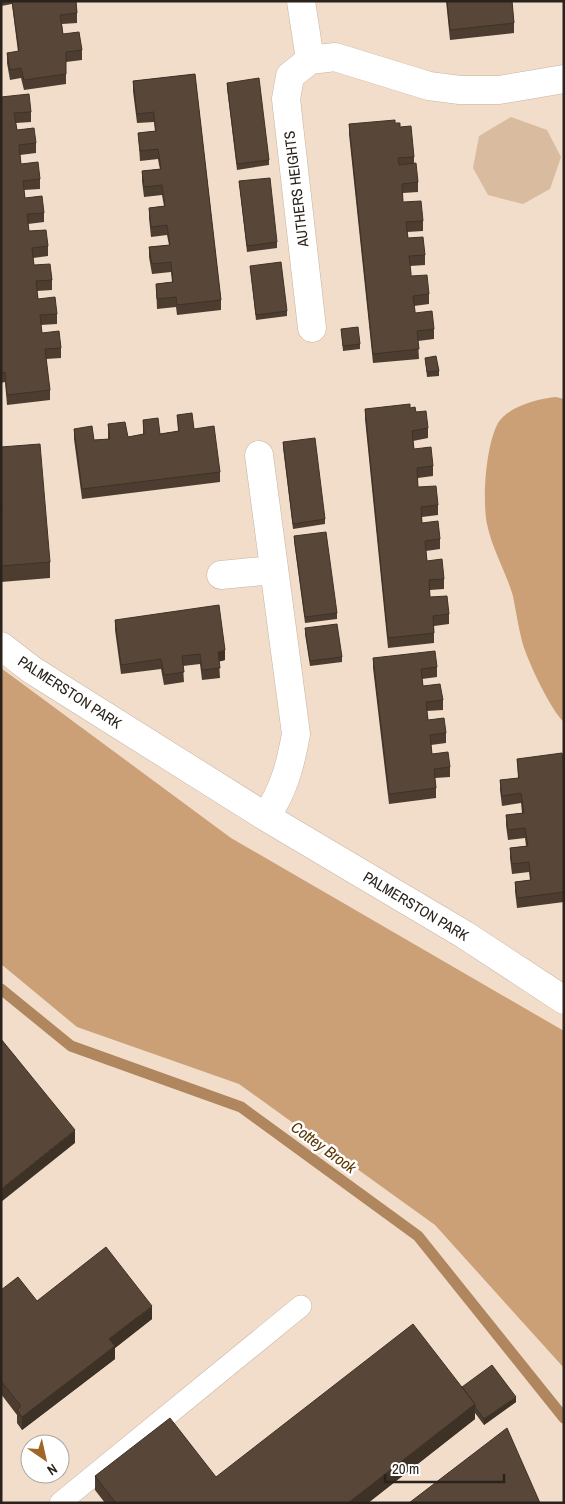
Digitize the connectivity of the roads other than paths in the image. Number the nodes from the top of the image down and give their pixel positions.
1 (301, 1) edge
2 (310, 60) junction
3 (564, 78) edge
4 (312, 328) dead end
5 (259, 455) dead end
6 (273, 570) junction
7 (221, 576) dead end
8 (1, 646) edge
9 (266, 817) junction
10 (564, 1000) edge
11 (301, 1306) dead end
12 (60, 1503) edge

1 - 2 street
2 - 3 street
2 - 4 street, AUTHERS HEIGHTS
5 - 6 street
6 - 7 street
6 - 9 street
8 - 9 street, PALMERSTON PARK
9 - 10 street, PALMERSTON PARK
11 - 12 lane

